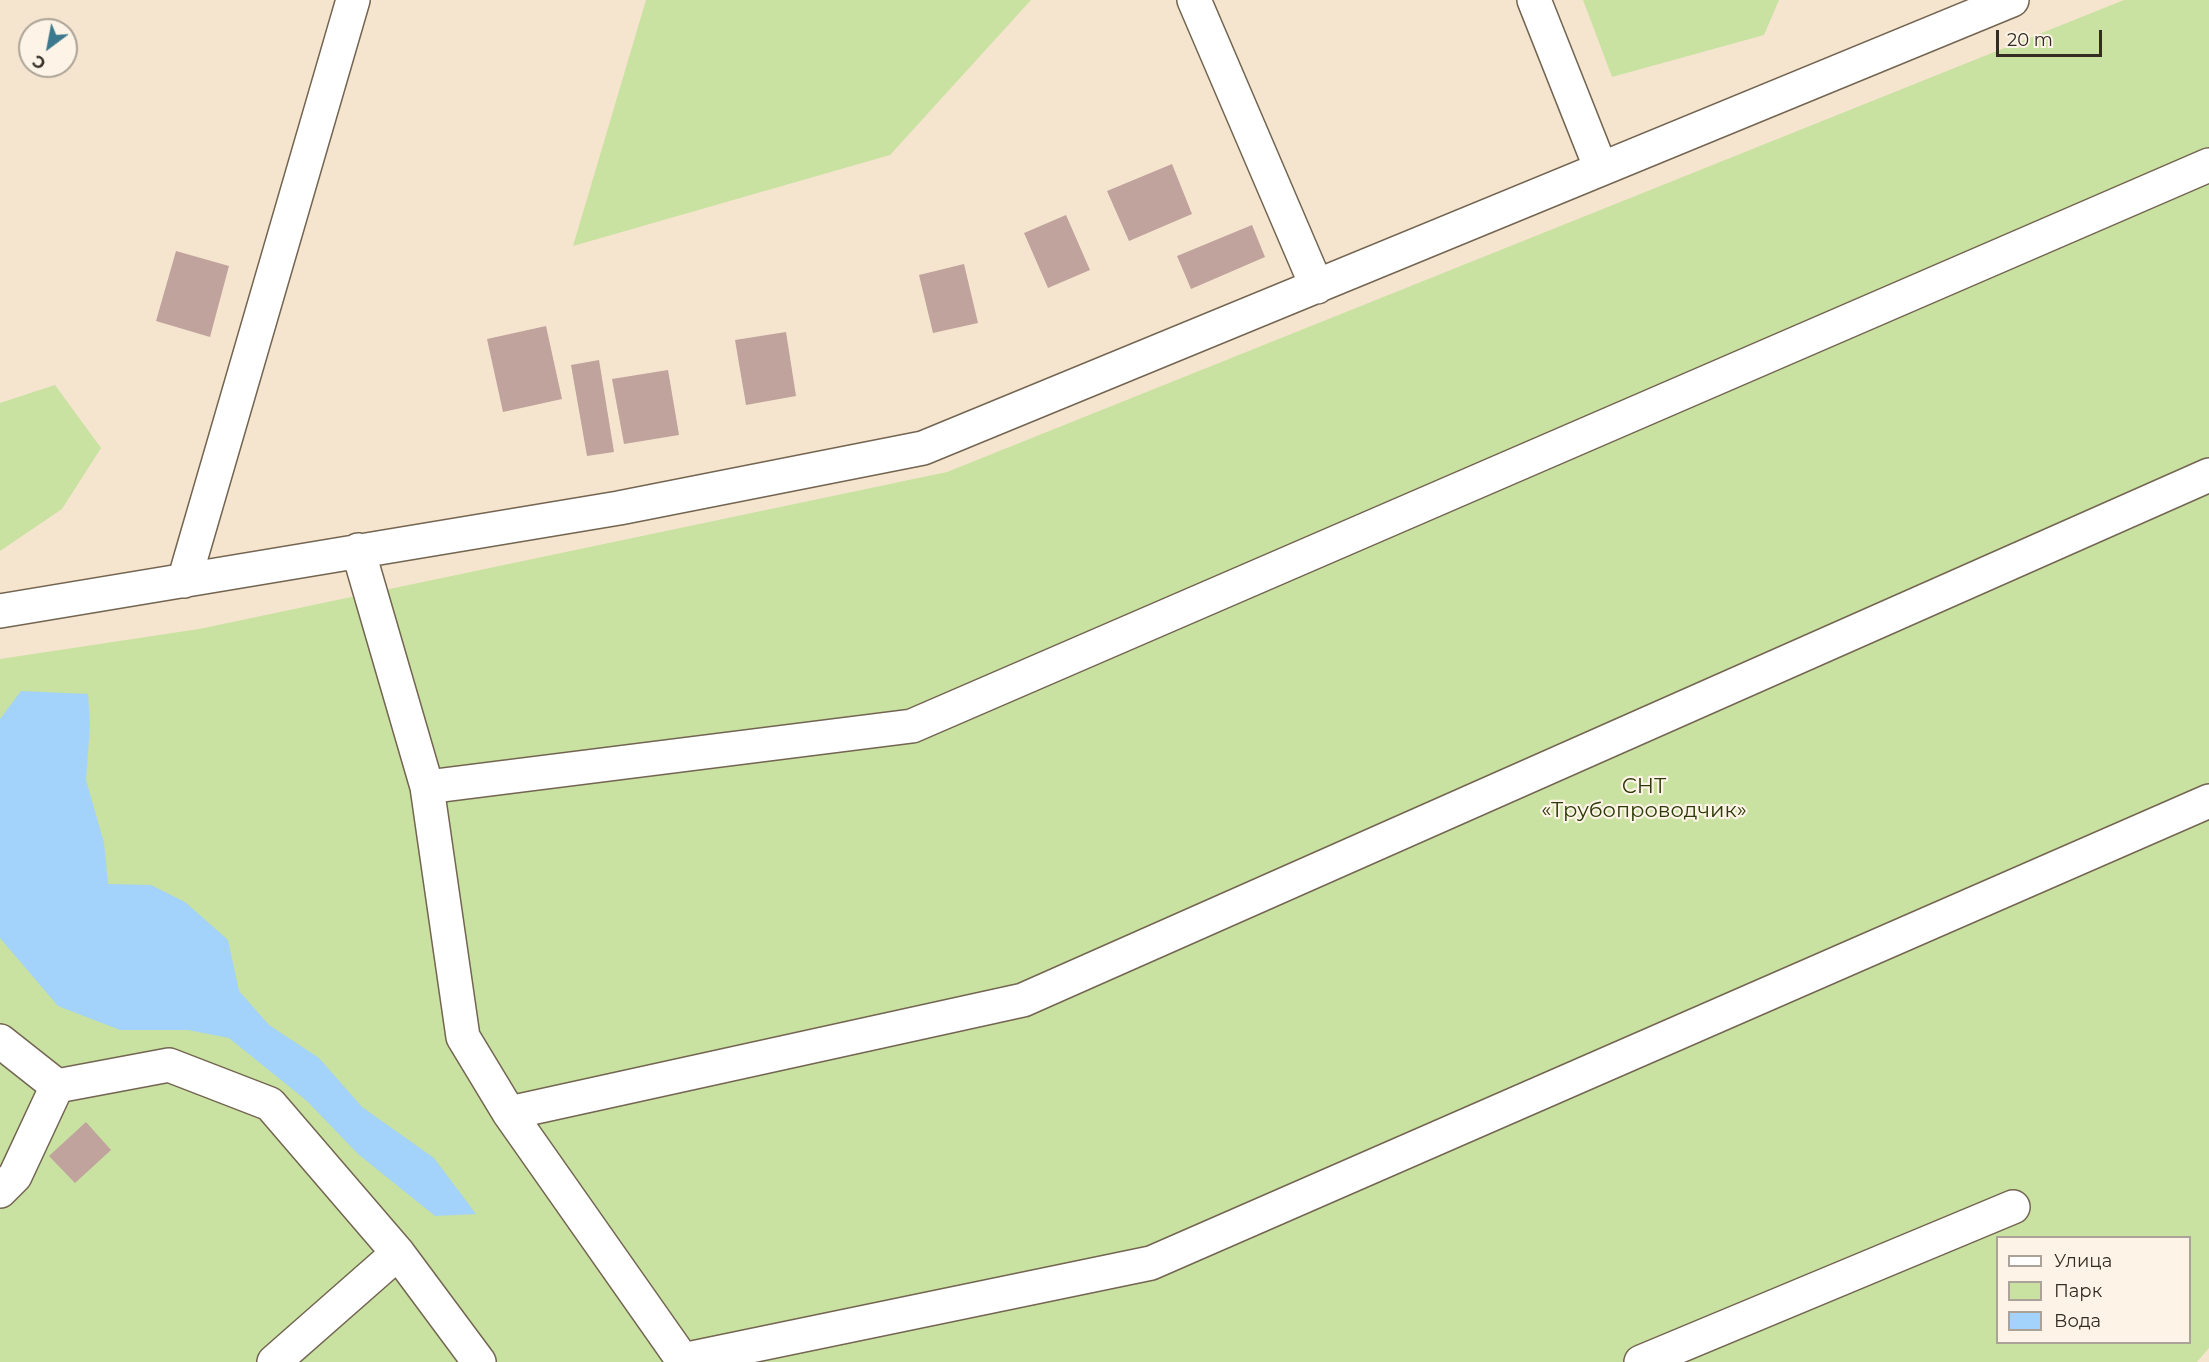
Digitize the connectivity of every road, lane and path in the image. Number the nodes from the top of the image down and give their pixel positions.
1 (353, 0) edge
2 (1194, 0) edge
3 (1534, 0) edge
4 (2012, 0) edge
5 (2209, 165) edge
6 (1601, 169) junction
7 (1317, 286) junction
8 (2209, 475) edge
9 (357, 550) junction
10 (184, 581) junction
11 (0, 610) edge
12 (427, 787) junction
13 (2209, 801) edge
14 (0, 1041) edge
15 (57, 1086) junction
16 (509, 1113) junction
17 (0, 1191) edge
18 (2013, 1207) dead end
19 (398, 1253) junction
20 (684, 1361) edge
21 (274, 1362) edge
22 (479, 1362) edge
23 (1641, 1362) edge

1 - 10 street
2 - 7 street
3 - 6 street
4 - 6 street
5 - 12 street
6 - 7 street
7 - 9 street
8 - 16 street
9 - 10 street
9 - 12 street
10 - 11 street
12 - 16 street
13 - 20 street
14 - 15 street
15 - 17 street
15 - 19 street
16 - 20 street
18 - 23 street
19 - 21 street
19 - 22 street

